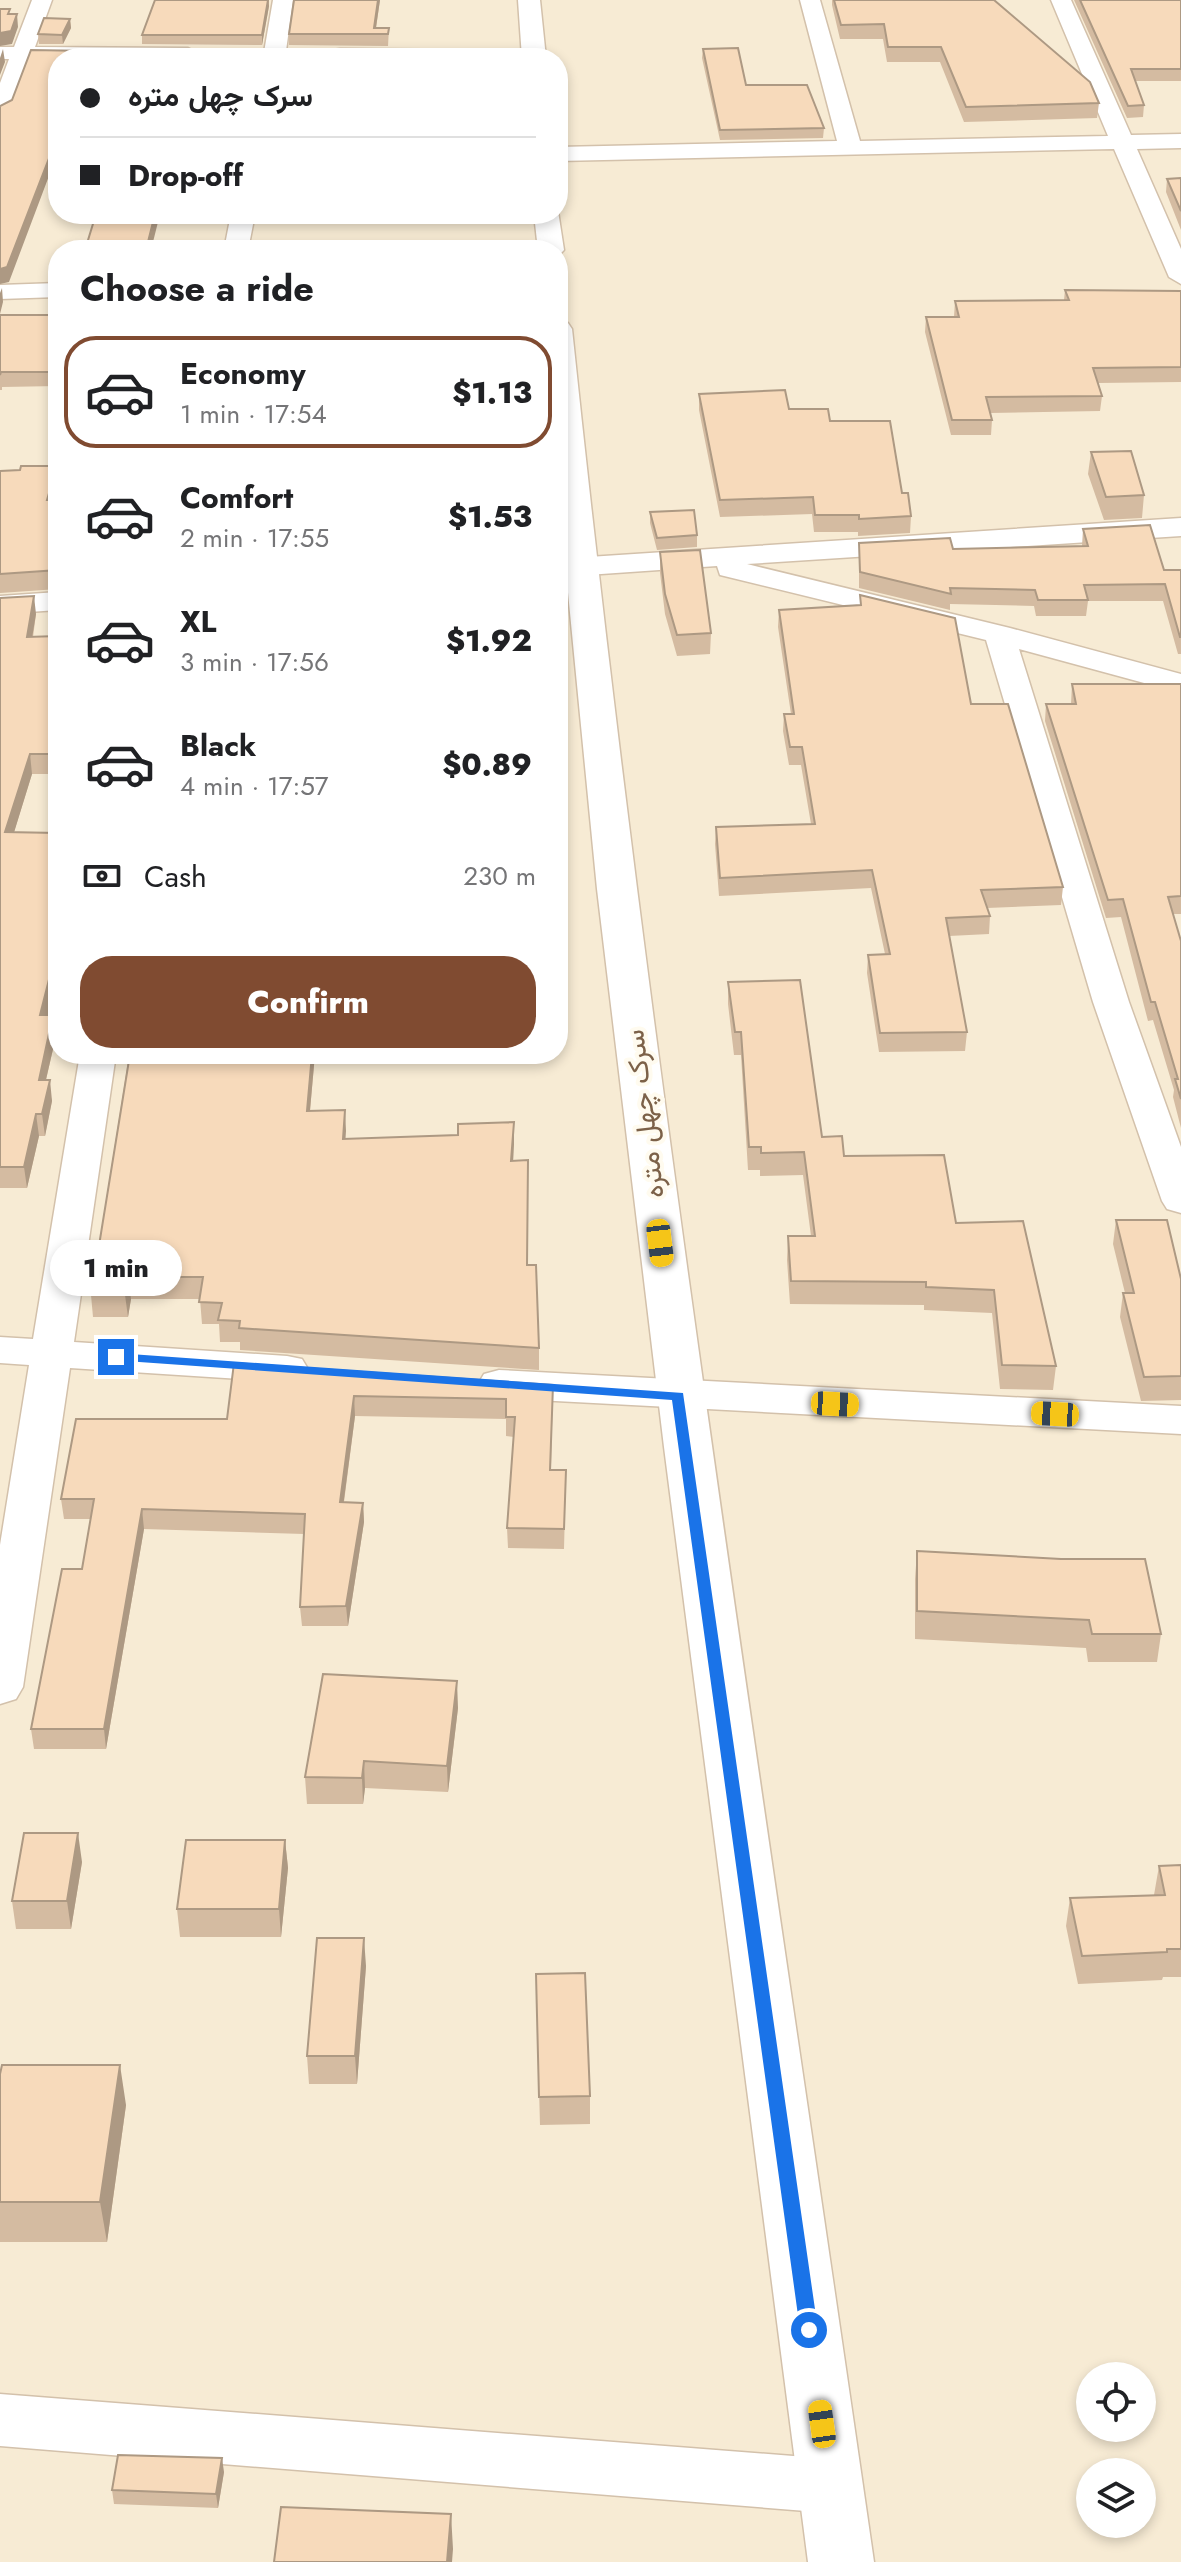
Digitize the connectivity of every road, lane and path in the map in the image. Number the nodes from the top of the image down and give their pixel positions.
1 (42, 0) edge
2 (283, 0) edge
3 (529, 0) edge
4 (810, 0) edge
5 (1061, 0) edge
6 (275, 48) edge
7 (533, 48) edge
8 (11, 53) edge
9 (48, 53) edge
10 (0, 112) edge
11 (1181, 141) edge
12 (1119, 142) junction
13 (850, 147) junction
14 (568, 154) edge
15 (1181, 277) edge
16 (48, 290) edge
17 (0, 292) edge
18 (1181, 527) edge
19 (691, 559) junction
20 (568, 568) edge
21 (48, 602) edge
22 (0, 605) edge
23 (999, 634) junction
24 (1181, 684) edge
25 (96, 1064) edge
26 (1181, 1201) edge
27 (0, 1350) edge
28 (53, 1353) junction
29 (319, 1371) edge
30 (459, 1381) edge
31 (678, 1396) junction
32 (1181, 1420) edge
33 (0, 1687) edge
34 (0, 2420) edge
35 (831, 2486) junction
36 (841, 2562) edge

1 - 8 street
2 - 6 street
3 - 7 street
4 - 13 street
5 - 12 street
8 - 9 street
8 - 10 street
11 - 12 street
12 - 13 street
12 - 15 street
13 - 14 street
16 - 17 street
18 - 19 street
19 - 20 street
19 - 23 street
20 - 31 street, سرک چهل متره
21 - 22 street
23 - 24 street
23 - 26 street
25 - 28 street
27 - 28 street
28 - 29 street
28 - 33 street
30 - 31 street
31 - 32 street
31 - 35 street, سرک چهل متره
34 - 35 street
35 - 36 street, سرک چهل متره

